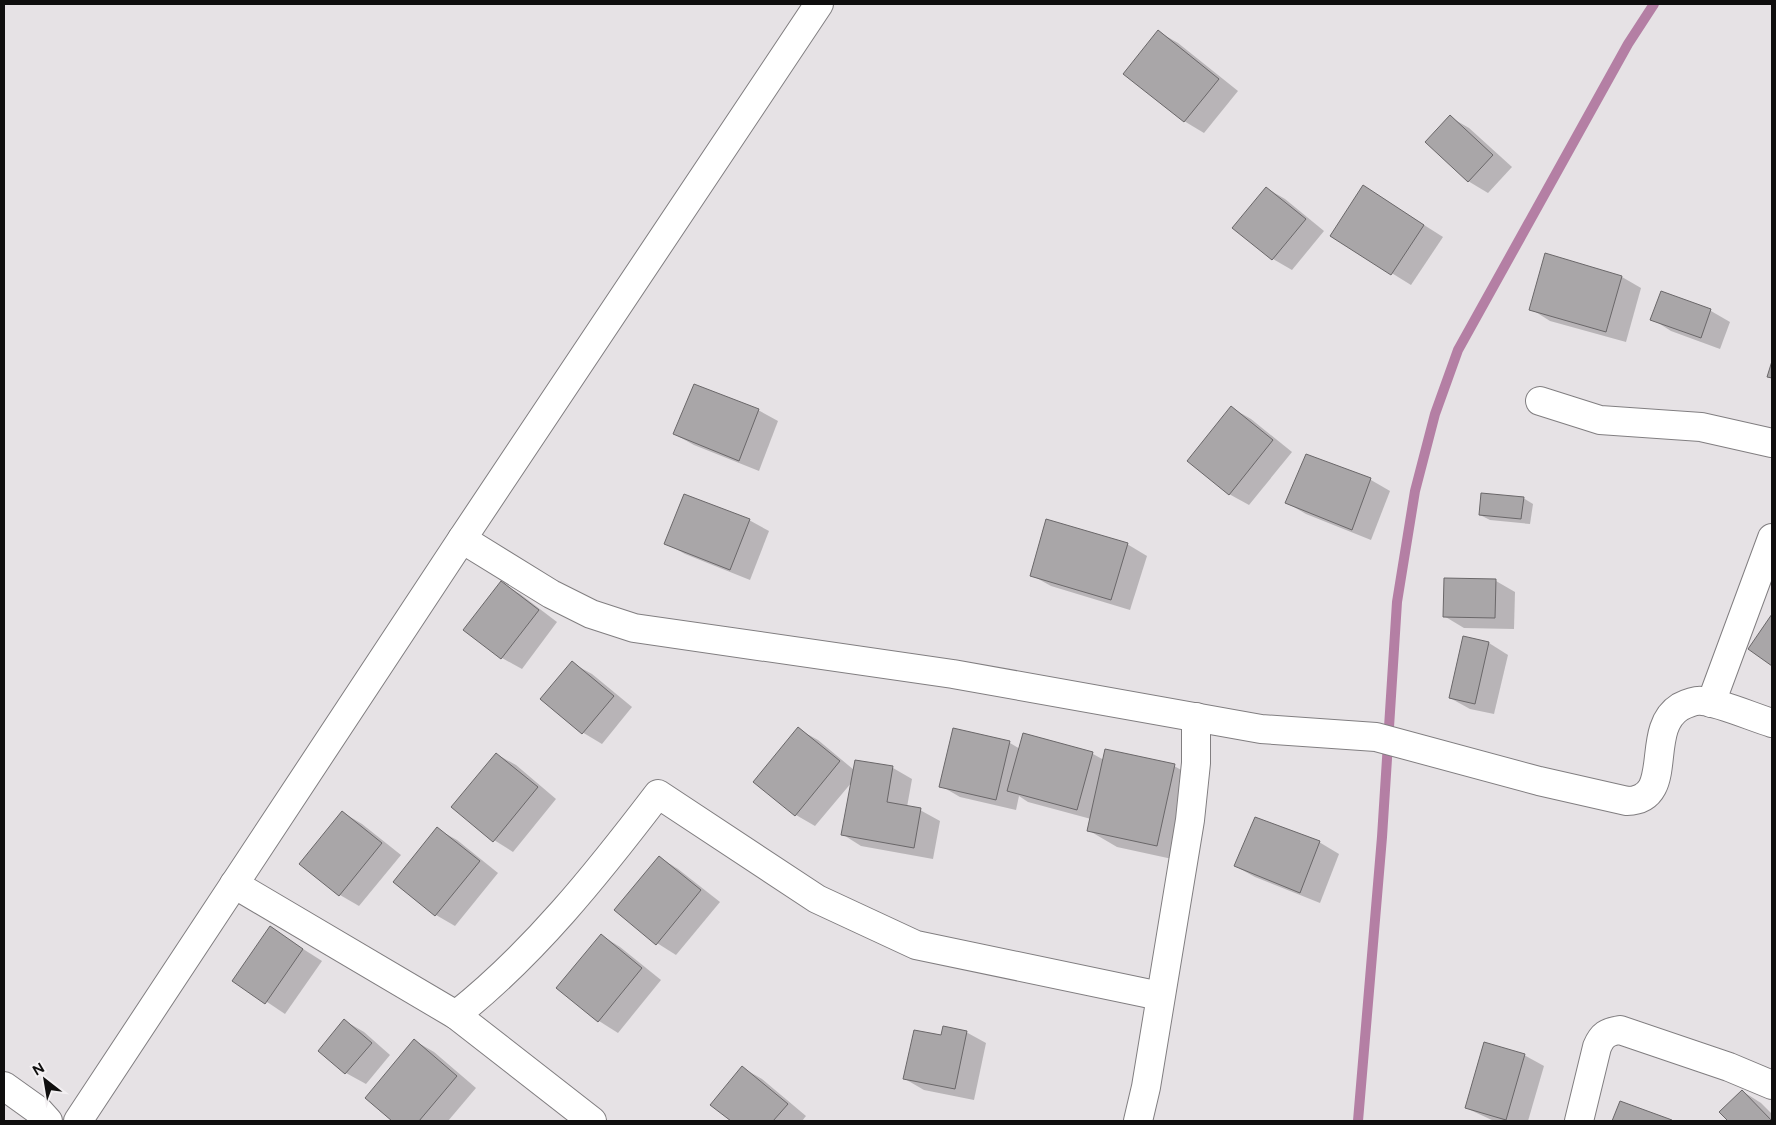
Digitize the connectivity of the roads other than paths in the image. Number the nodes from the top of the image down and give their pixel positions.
1 (819, 4) edge
2 (1540, 401) dead end
3 (1772, 443) edge
4 (1772, 538) edge
5 (462, 539) junction
6 (1711, 704) junction
7 (1196, 717) junction
8 (1772, 723) edge
9 (234, 884) junction
10 (1160, 996) junction
11 (456, 1015) junction
12 (1772, 1085) edge
13 (4, 1086) edge
14 (48, 1121) edge
15 (78, 1121) edge
16 (592, 1121) edge
17 (1138, 1121) edge
18 (1579, 1121) edge

1 - 5 street
2 - 3 street
4 - 6 street
5 - 7 street
5 - 9 street
6 - 7 street
6 - 8 street
7 - 10 street
9 - 11 street
9 - 15 street
10 - 11 street
10 - 17 street
11 - 16 street
12 - 18 street
13 - 14 street

